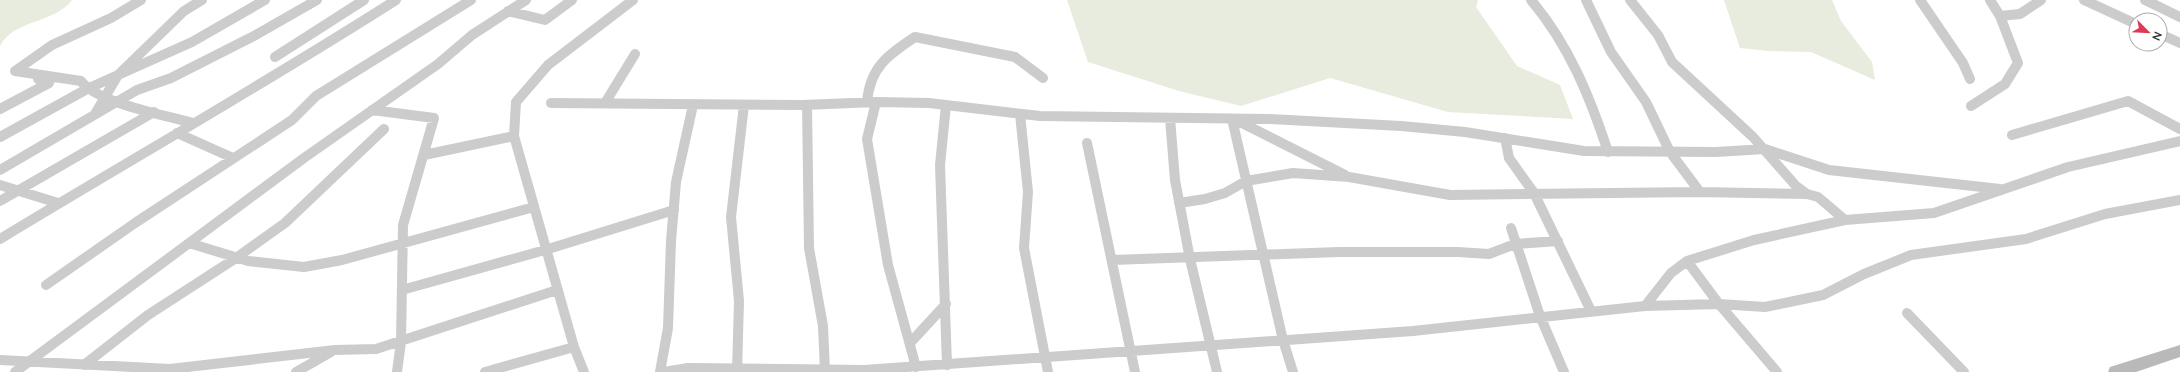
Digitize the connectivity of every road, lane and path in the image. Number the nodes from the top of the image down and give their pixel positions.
1 (140, 0) edge
2 (202, 0) edge
3 (265, 0) edge
4 (317, 0) edge
5 (364, 0) edge
6 (396, 0) edge
7 (472, 0) edge
8 (526, 0) edge
9 (572, 0) edge
10 (633, 0) edge
11 (1530, 0) edge
12 (1586, 0) edge
13 (1630, 0) edge
14 (1920, 0) edge
15 (1990, 0) edge
16 (2041, 0) edge
17 (2084, 0) edge
18 (2145, 0) edge
19 (508, 11) junction
20 (2000, 16) junction
21 (2180, 16) edge
22 (2128, 20) edge
23 (2168, 37) edge
24 (2179, 42) edge
25 (635, 54) dead end
26 (275, 56) dead end
27 (15, 71) junction
28 (118, 75) junction
29 (1043, 78) dead end
30 (1970, 79) dead end
31 (87, 90) junction
32 (102, 98) junction
33 (117, 101) junction
34 (872, 102) junction
35 (551, 103) dead end
36 (605, 104) junction
37 (693, 105) junction
38 (744, 105) junction
39 (808, 105) junction
40 (946, 105) junction
41 (1971, 106) dead end
42 (0, 108) edge
43 (372, 110) junction
44 (154, 112) junction
45 (95, 114) junction
46 (1020, 114) junction
47 (1170, 118) junction
48 (1232, 119) junction
49 (193, 123) junction
50 (384, 129) dead end
51 (2180, 129) edge
52 (177, 133) junction
53 (2012, 135) dead end
54 (514, 136) junction
55 (0, 137) edge
56 (1505, 138) junction
57 (2180, 141) edge
58 (1087, 143) dead end
59 (1765, 148) junction
60 (1608, 152) junction
61 (1670, 152) junction
62 (424, 154) junction
63 (233, 158) junction
64 (0, 170) edge
65 (1349, 177) junction
66 (1246, 181) junction
67 (0, 185) edge
68 (2002, 189) junction
69 (18, 190) junction
70 (1700, 192) junction
71 (1534, 193) junction
72 (1807, 194) junction
73 (2180, 200) edge
74 (0, 201) edge
75 (58, 203) junction
76 (1179, 203) junction
77 (534, 208) junction
78 (674, 210) junction
79 (1845, 220) junction
80 (1511, 228) dead end
81 (0, 238) edge
82 (1558, 241) junction
83 (189, 243) junction
84 (403, 243) junction
85 (1515, 244) junction
86 (545, 250) junction
87 (1263, 256) junction
88 (236, 258) junction
89 (1190, 259) junction
90 (1112, 260) junction
91 (1687, 261) junction
92 (46, 285) dead end
93 (402, 290) junction
94 (557, 290) junction
95 (946, 304) junction
96 (1720, 304) junction
97 (1645, 306) junction
98 (1591, 311) junction
99 (1907, 313) dead end
100 (1540, 316) junction
101 (1283, 340) junction
102 (401, 342) junction
103 (910, 344) junction
104 (1210, 345) junction
105 (574, 348) junction
106 (336, 350) junction
107 (1130, 351) junction
108 (2180, 351) edge
109 (1046, 357) junction
110 (0, 360) edge
111 (31, 362) junction
112 (947, 364) junction
113 (84, 365) junction
114 (916, 367) junction
115 (738, 370) edge
116 (825, 371) edge
117 (15, 372) edge
118 (296, 372) edge
119 (397, 372) edge
120 (485, 372) edge
121 (584, 372) edge
122 (660, 372) edge
123 (664, 372) edge
124 (1048, 372) edge
125 (1135, 372) edge
126 (1218, 372) edge
127 (1293, 372) edge
128 (1564, 372) edge
129 (1777, 372) edge
130 (1964, 372) edge
131 (2116, 372) edge

1 - 27 street
2 - 28 street
3 - 28 street
4 - 33 street
5 - 26 street
6 - 49 street
7 - 63 street
8 - 19 street
9 - 19 street
10 - 54 street
11 - 60 street
12 - 61 street
13 - 59 street
14 - 30 street
15 - 20 street
16 - 20 street
17 - 22 street
18 - 21 street
19 - 43 street
20 - 41 street
23 - 24 street
25 - 36 street
27 - 31 street
27 - 42 street
28 - 31 street
28 - 32 street
29 - 34 street
31 - 32 street
31 - 55 street
32 - 33 street
32 - 45 street
33 - 44 street
33 - 45 street
34 - 39 street
34 - 40 street
34 - 103 street
35 - 36 street
36 - 37 street
37 - 38 street
37 - 78 street
38 - 39 street
38 - 115 street
39 - 116 street
40 - 46 street
40 - 95 street
43 - 62 street
43 - 83 street
44 - 49 street
44 - 69 street
45 - 64 street
46 - 47 street
46 - 109 street
47 - 48 street
47 - 76 street
48 - 56 street
48 - 65 street
48 - 66 street
49 - 52 street
50 - 88 street
51 - 53 street
52 - 63 street
52 - 75 street
54 - 62 street
54 - 77 street
56 - 60 street
56 - 71 street
57 - 68 street
58 - 90 street
59 - 61 street
59 - 68 street
59 - 72 street
60 - 61 street
61 - 70 street
62 - 84 street
63 - 92 street
65 - 66 street
65 - 71 street
66 - 76 street
66 - 87 street
67 - 69 street
68 - 79 street
69 - 74 street
69 - 75 street
70 - 71 street
70 - 72 street
71 - 82 street
72 - 79 street
73 - 96 street
75 - 81 street
76 - 89 street
77 - 84 street
77 - 86 street
78 - 86 street
78 - 122 street
79 - 91 street
80 - 85 street
82 - 85 street
82 - 98 street
83 - 88 street
83 - 111 street
84 - 88 street
84 - 93 street
85 - 87 street
85 - 100 street
86 - 93 street
86 - 94 street
87 - 89 street
87 - 101 street
88 - 113 street
89 - 90 street
89 - 104 street
90 - 107 street
91 - 96 street
91 - 97 street
93 - 102 street
94 - 102 street
94 - 105 street
95 - 103 street
95 - 112 street
96 - 97 street
96 - 129 street
97 - 98 street
98 - 100 street
99 - 130 street
100 - 101 street
100 - 128 street
101 - 104 street
101 - 127 street
102 - 106 street
102 - 119 street
103 - 114 street
104 - 107 street
104 - 126 street
105 - 120 street
105 - 121 street
106 - 113 street
106 - 118 street
107 - 109 street
107 - 125 street
108 - 131 street
109 - 112 street
109 - 124 street
110 - 111 street
111 - 113 street
111 - 117 street
112 - 114 street
114 - 116 street
115 - 116 street
115 - 123 street

